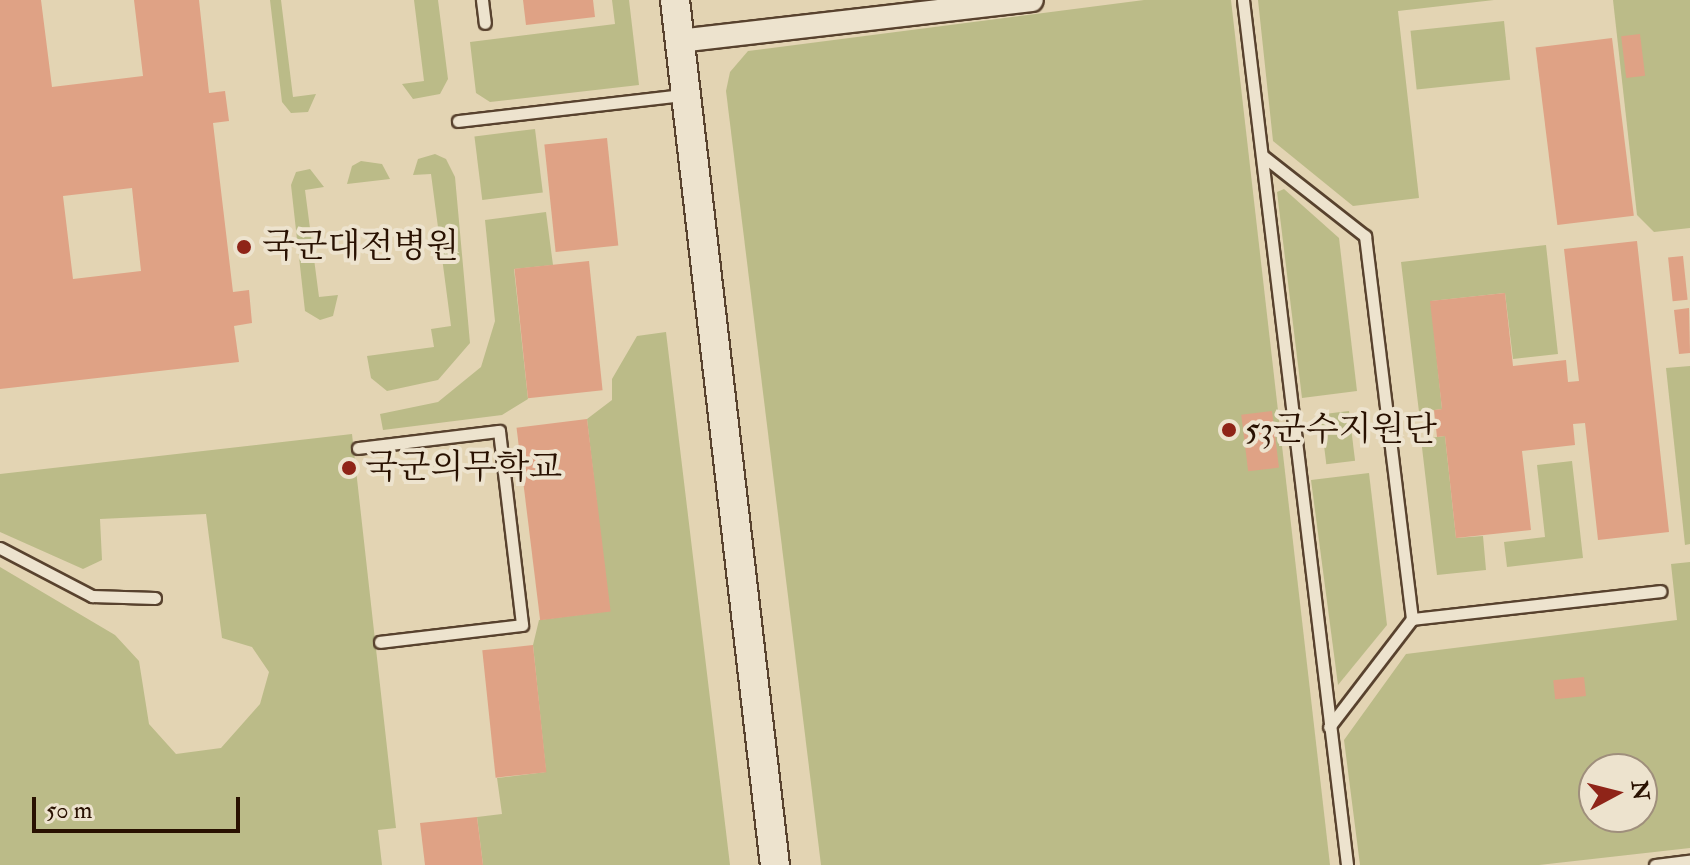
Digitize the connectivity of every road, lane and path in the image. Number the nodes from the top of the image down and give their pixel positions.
1 (482, 0) edge
2 (675, 0) edge
3 (1032, 0) edge
4 (1243, 0) edge
5 (485, 23) dead end
6 (679, 41) junction
7 (685, 95) junction
8 (458, 121) dead end
9 (1263, 156) junction
10 (358, 448) dead end
11 (0, 548) edge
12 (1660, 591) dead end
13 (155, 598) dead end
14 (1412, 619) junction
15 (380, 642) dead end
16 (1329, 727) junction
17 (1690, 861) edge
18 (775, 865) edge
19 (1347, 865) edge
20 (1655, 865) edge

1 - 5 lane
2 - 6 street
3 - 6 street
4 - 9 lane
6 - 7 street
7 - 8 lane
7 - 18 street
9 - 14 lane
9 - 16 lane
10 - 15 lane
11 - 13 lane
12 - 14 lane
14 - 16 lane
16 - 19 lane
17 - 20 lane

